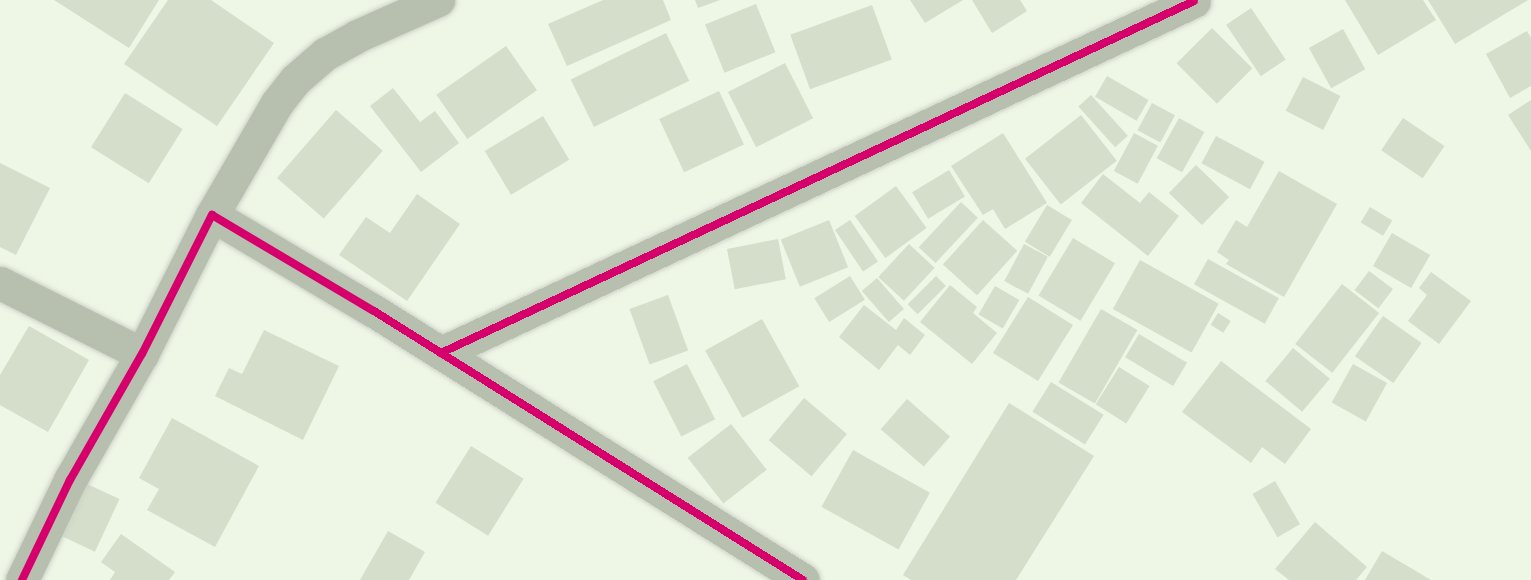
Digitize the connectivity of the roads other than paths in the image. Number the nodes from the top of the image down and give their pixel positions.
1 (438, 0) edge
2 (1194, 1) edge
3 (212, 215) junction
4 (0, 283) edge
5 (441, 353) junction
6 (142, 354) junction
7 (21, 580) edge
8 (803, 580) edge

1 - 3 street
2 - 5 street
3 - 5 street
3 - 6 street
4 - 6 street
5 - 8 street
6 - 7 street

